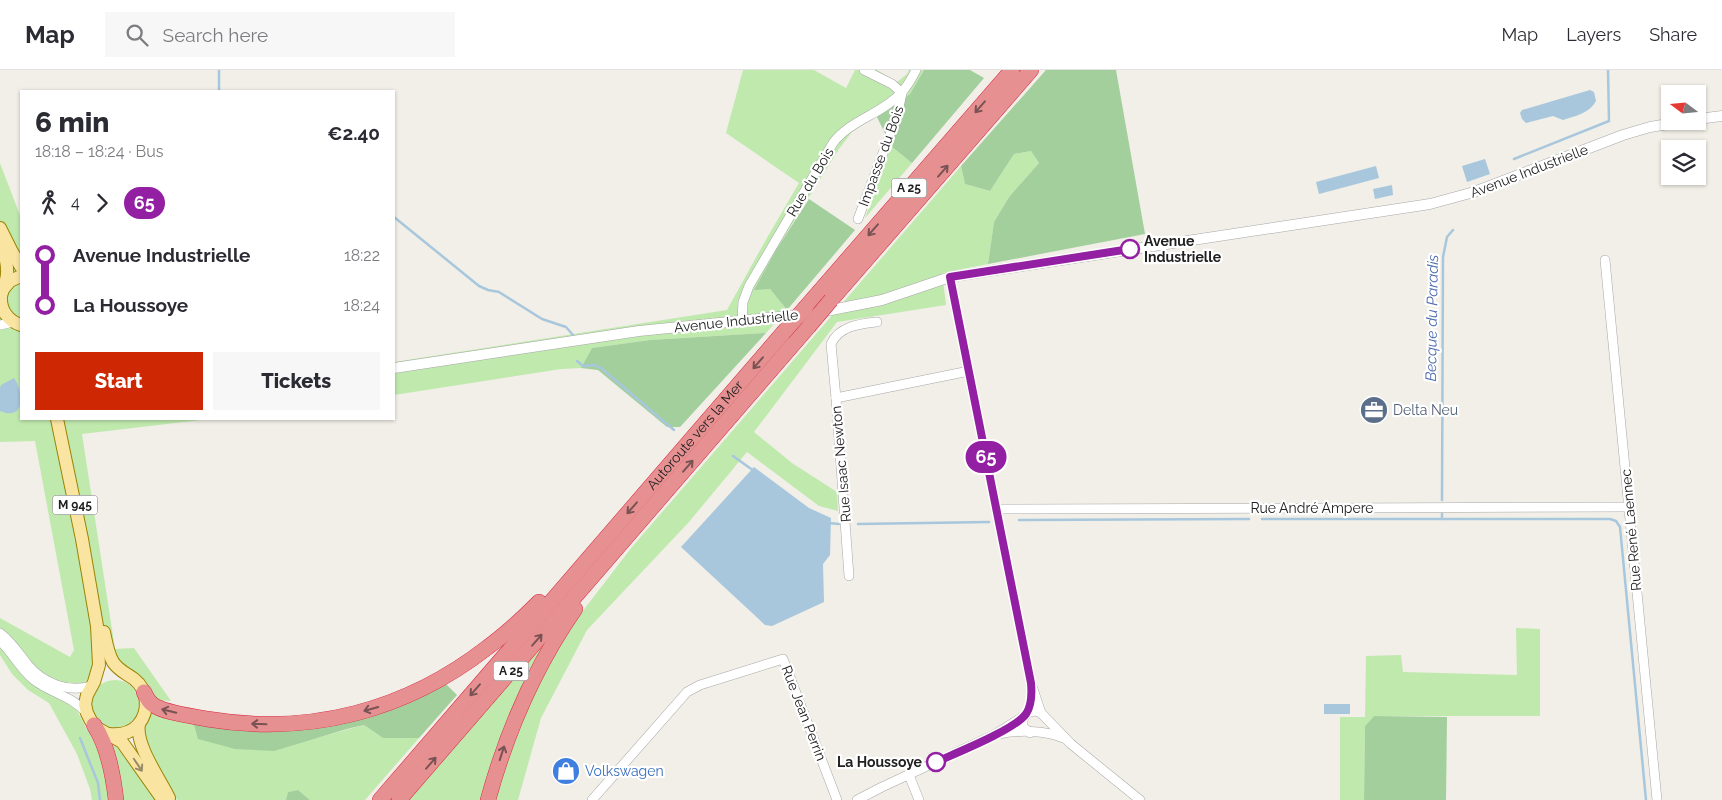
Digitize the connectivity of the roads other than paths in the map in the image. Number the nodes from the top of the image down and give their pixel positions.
1 (864, 70) edge
2 (916, 70) edge
3 (1012, 70) edge
4 (1031, 70) edge
5 (902, 93) junction
6 (1722, 116) edge
7 (1706, 119) edge
8 (1661, 125) edge
9 (858, 218) dead end
10 (0, 228) edge
11 (0, 238) edge
12 (1605, 260) dead end
13 (20, 266) edge
14 (20, 276) edge
15 (950, 277) junction
16 (1, 295) edge
17 (742, 321) junction
18 (877, 322) dead end
19 (19, 324) edge
20 (0, 325) edge
21 (395, 368) edge
22 (969, 371) junction
23 (836, 398) junction
24 (56, 420) edge
25 (1629, 507) junction
26 (996, 510) junction
27 (622, 542) junction
28 (575, 574) junction
29 (849, 576) dead end
30 (92, 591) junction
31 (0, 633) edge
32 (0, 641) edge
33 (126, 675) junction
34 (1031, 683) junction
35 (93, 684) junction
36 (144, 692) junction
37 (1025, 714) junction
38 (1042, 715) junction
39 (90, 719) junction
40 (139, 724) junction
41 (1033, 733) junction
42 (110, 734) junction
43 (994, 735) junction
44 (1072, 744) junction
45 (909, 774) junction
46 (116, 800) edge
47 (163, 800) edge
48 (170, 800) edge
49 (380, 800) edge
50 (399, 800) edge
51 (488, 800) edge
52 (592, 800) edge
53 (837, 800) edge
54 (857, 800) edge
55 (919, 800) edge
56 (1140, 800) edge
57 (1657, 800) edge

1 - 5 street
2 - 5 street, Rue du Bois
3 -> 28 highway, Autoroute vers la Mer / A 25, bridge
27 -> 4 highway, A 25, bridge
5 - 9 street, Impasse du Bois
5 - 17 street, Rue du Bois
6 - 7 street
8 - 15 street, Avenue Industrielle
10 - 13 main road
11 - 16 main road
12 - 25 street, Rue René Laennec
14 - 16 main road
15 - 17 street, Avenue Industrielle
15 - 22 street
16 - 19 main road
17 - 21 street, Avenue Industrielle
18 - 23 street
19 - 20 street
22 - 23 street, Rue Isaac Newton
22 - 26 street
23 - 29 street, Rue Isaac Newton
24 - 30 main road, M 945
25 - 26 street, Rue André Ampere
25 - 57 street, Rue René Laennec
26 - 34 street
50 -> 27 highway, A 25
51 -> 27 highway
28 -> 36 highway
28 -> 49 highway, Autoroute vers la Mer / A 25
30 - 33 main road, M 945
30 - 35 main road, M 945
31 - 35 street
32 - 39 street
33 - 35 main road
33 - 36 main road
34 - 37 street
34 - 38 street
35 - 39 main road
36 - 40 main road
37 - 38 street
37 - 41 street
37 - 43 street
38 - 41 street
38 - 44 street
39 - 42 main road
39 - 46 highway
40 - 42 main road
40 - 48 main road
41 - 43 street
41 - 44 street
42 -> 47 main road
43 - 45 street
44 - 56 street
45 - 54 street
45 - 55 street
52 - 53 street, Rue Jean Perrin

